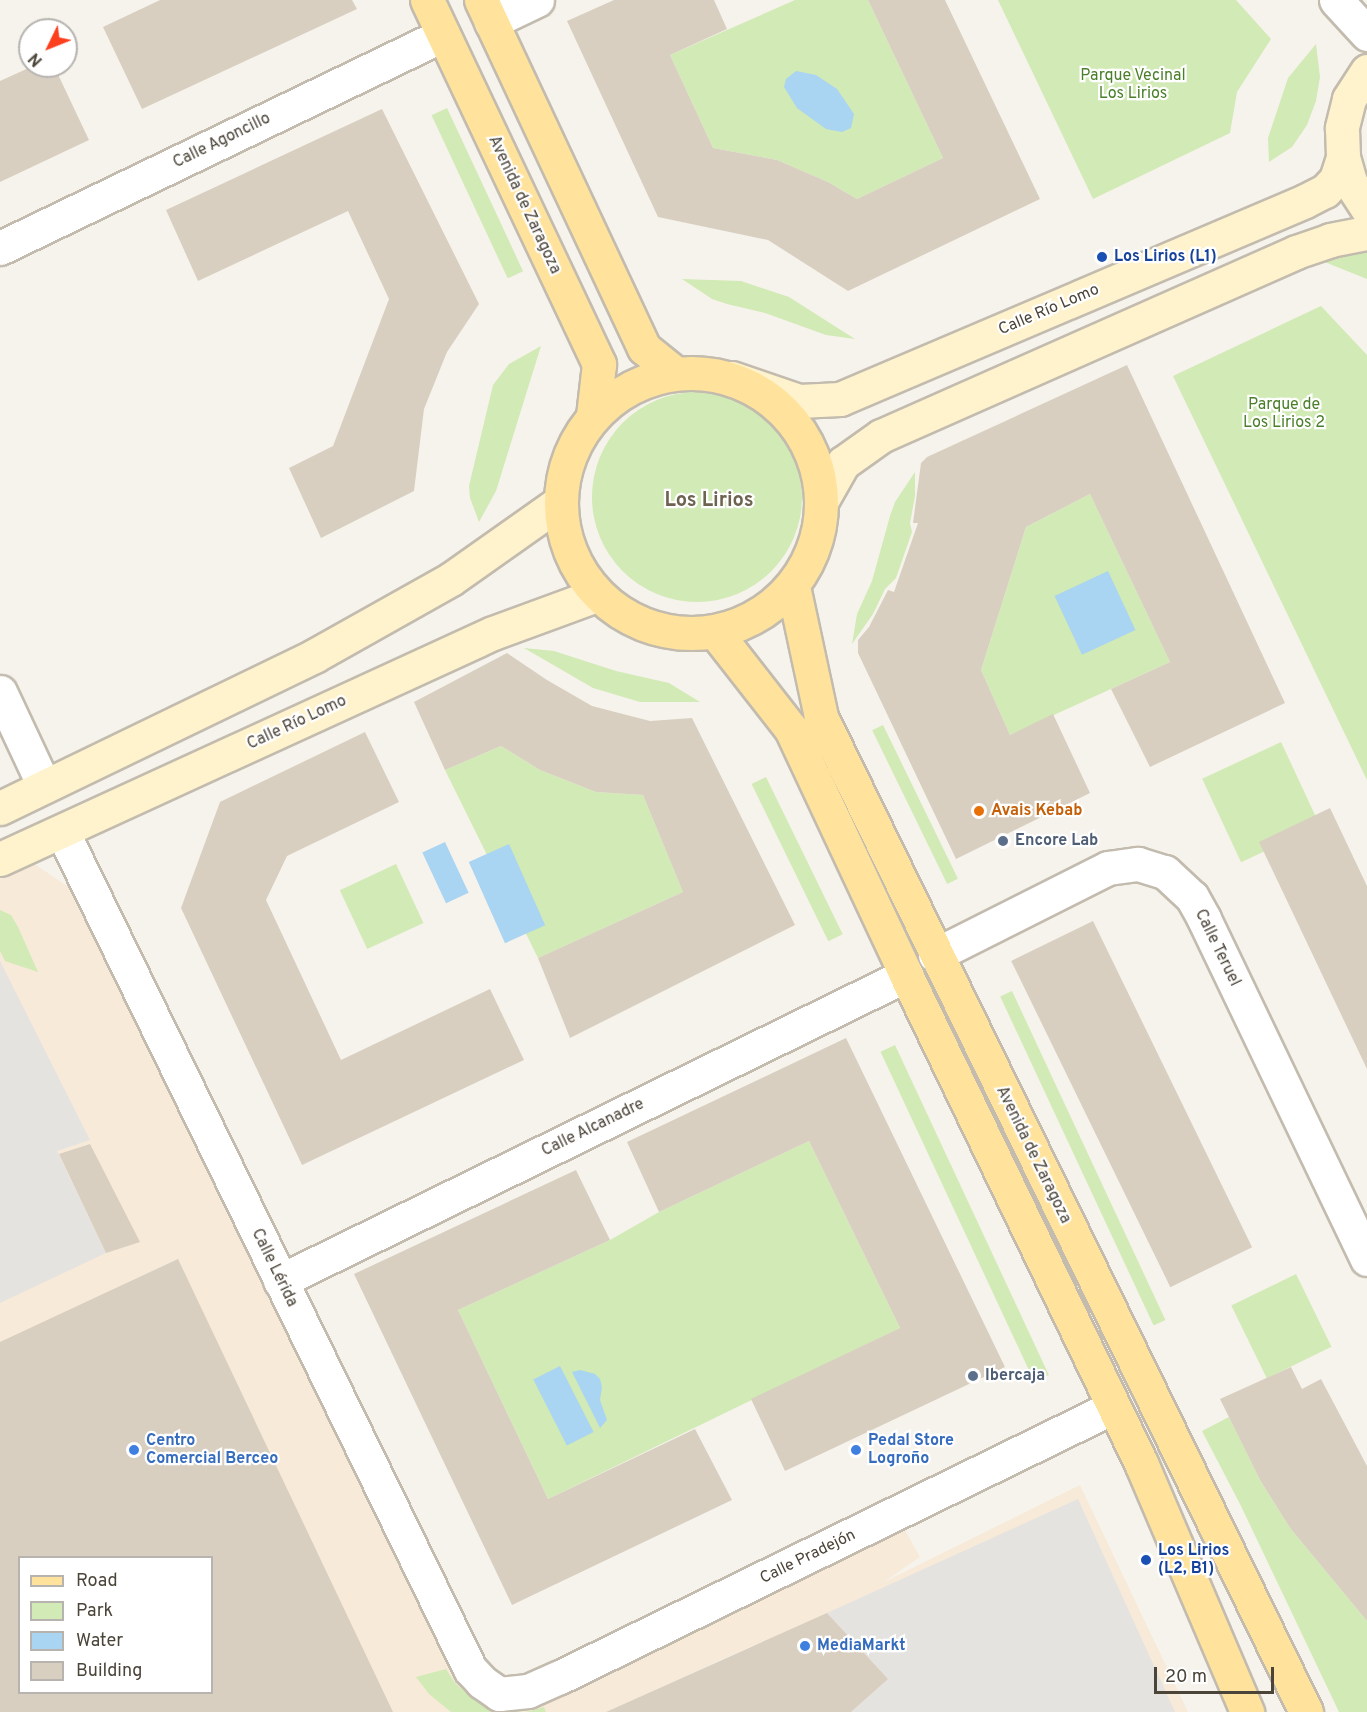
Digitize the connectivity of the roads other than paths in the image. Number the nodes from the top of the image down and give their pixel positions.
1 (427, 0) edge
2 (537, 0) edge
3 (1336, 0) edge
4 (486, 11) edge
5 (1367, 33) edge
6 (443, 35) junction
7 (1367, 71) edge
8 (1343, 157) junction
9 (1367, 208) edge
10 (1367, 233) edge
11 (0, 248) edge
12 (675, 373) junction
13 (732, 378) junction
14 (593, 416) junction
15 (822, 500) junction
16 (560, 502) junction
17 (793, 586) junction
18 (597, 595) junction
19 (716, 633) junction
20 (0, 692) edge
21 (44, 786) junction
22 (0, 808) edge
23 (62, 831) junction
24 (0, 859) edge
25 (935, 955) junction
26 (906, 975) junction
27 (1367, 1259) edge
28 (280, 1281) junction
29 (1113, 1407) junction
30 (499, 1694) joint
31 (1247, 1712) edge
32 (1306, 1712) edge

1 - 6 main road, Avenida de Zaragoza
2 - 4 street
3 - 5 street
4 - 12 main road
6 - 11 street, Calle Agoncillo
6 - 14 main road, Avenida de Zaragoza
7 - 8 main road
8 - 9 main road
8 - 13 main road, Calle Río Lomo
10 - 15 main road
12 - 13 main road
12 - 14 main road
13 - 15 main road
14 - 16 main road
15 - 17 main road
16 - 18 main road
16 - 21 main road
17 - 19 main road
17 - 25 main road, Avenida de Zaragoza
18 - 19 main road
18 - 23 main road, Calle Río Lomo
19 - 26 main road
20 - 21 street
21 - 22 main road
23 - 24 main road, Calle Río Lomo
23 - 28 street, Calle Lérida
25 - 27 street, Calle Teruel
25 - 32 main road, Avenida de Zaragoza
26 - 28 street, Calle Alcanadre
26 - 29 main road
28 - 30 street, Calle Lérida
29 - 30 street, Calle Pradejón
29 - 31 main road

